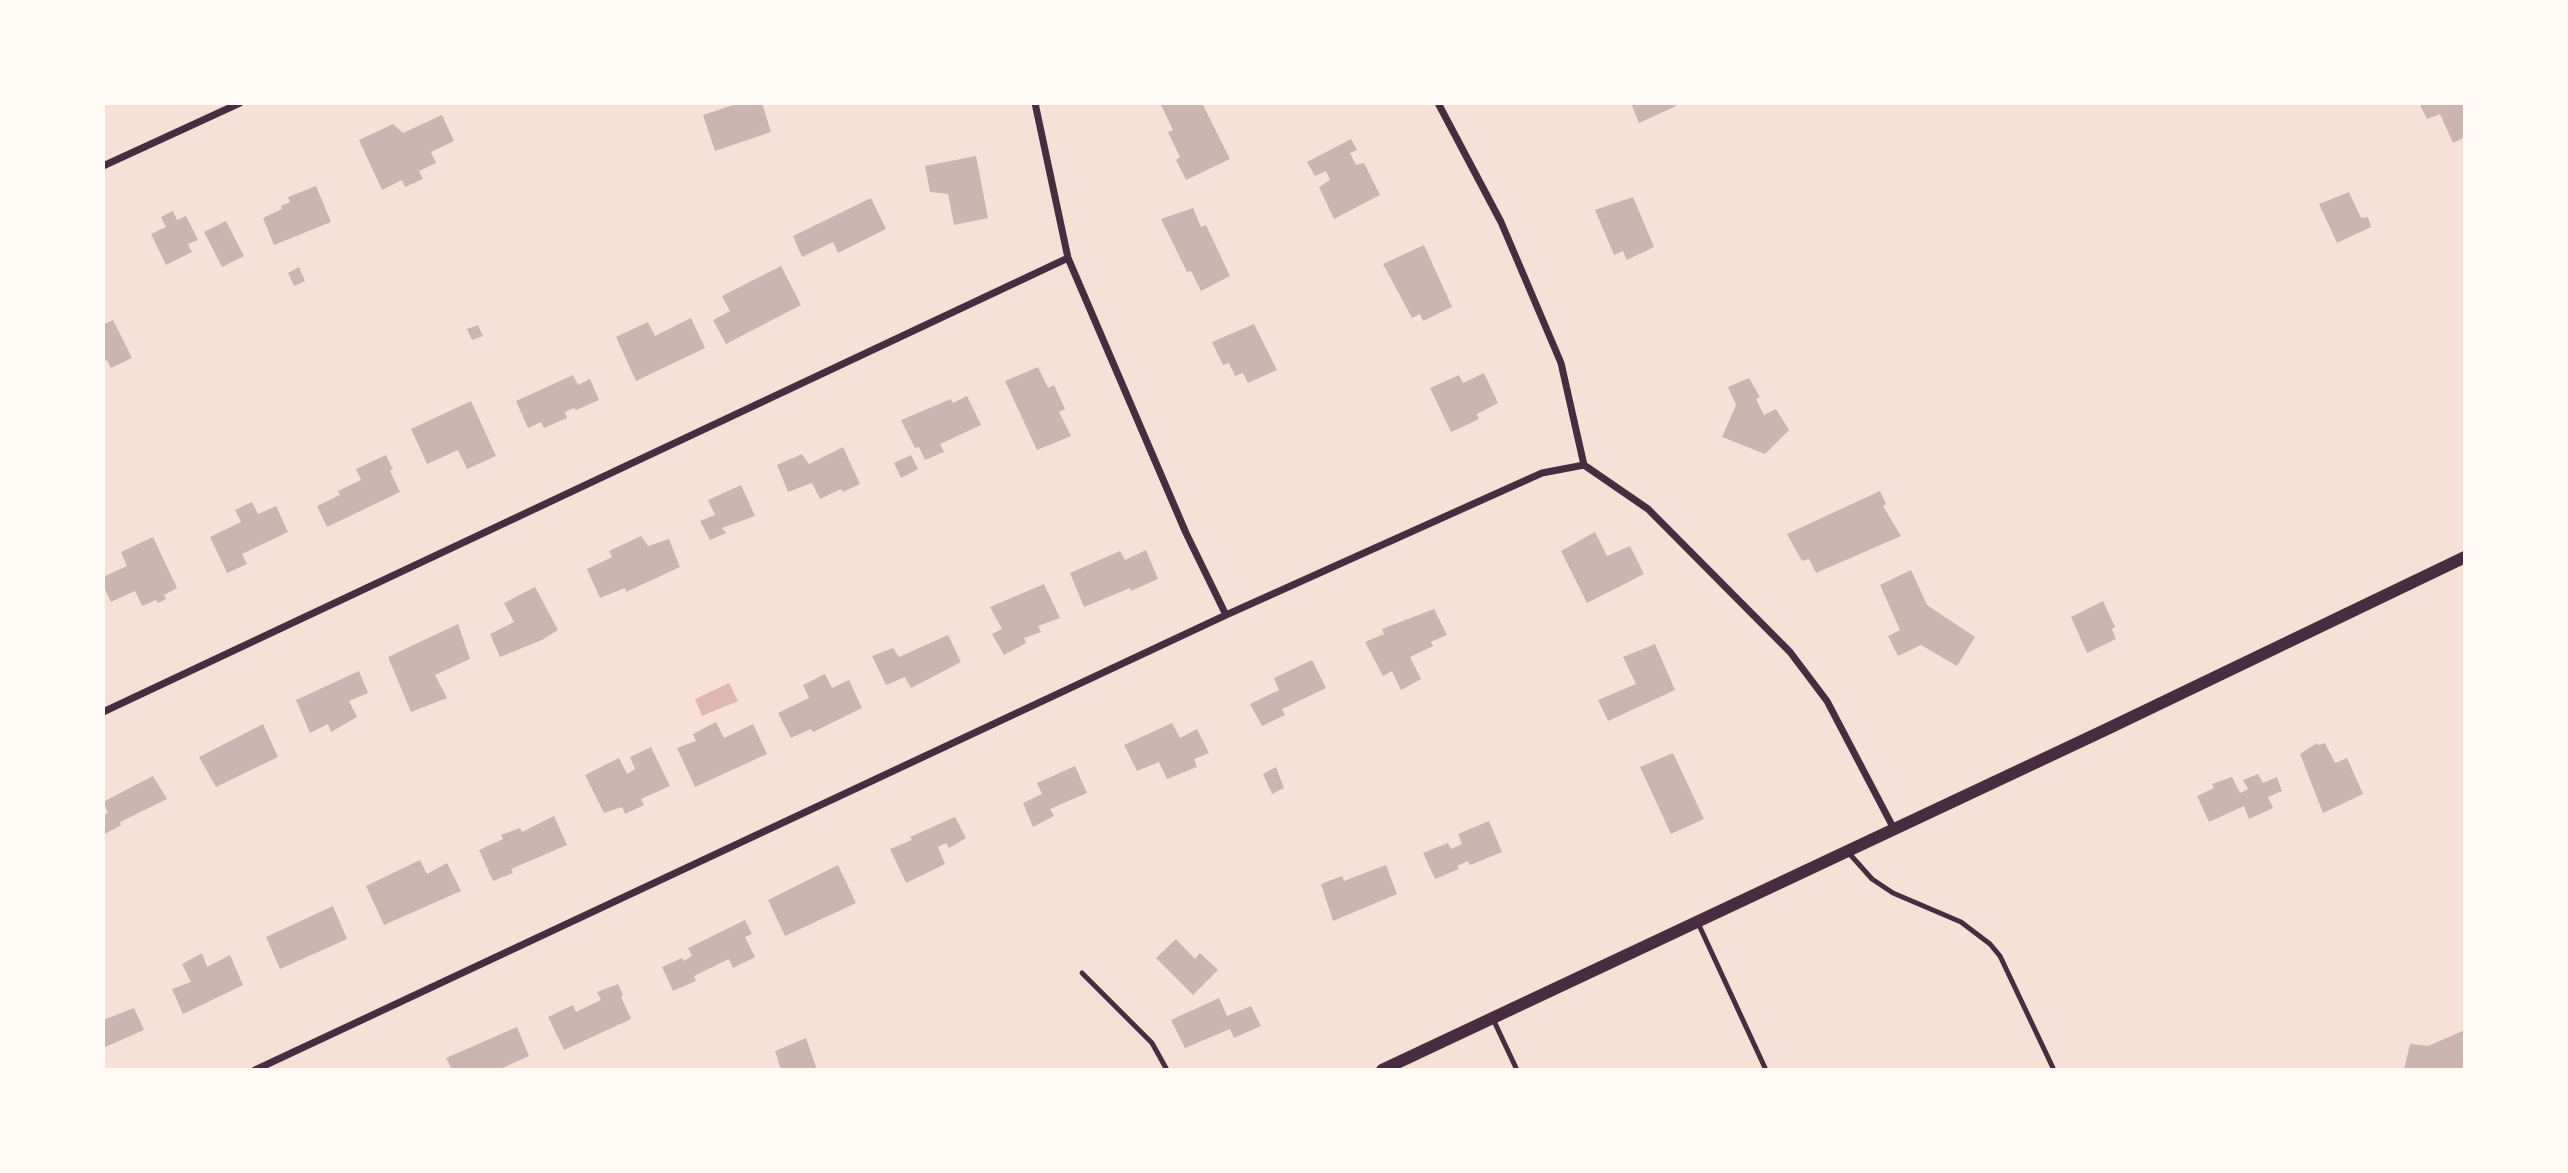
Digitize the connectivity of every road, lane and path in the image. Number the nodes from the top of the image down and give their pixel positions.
1 (240, 103) edge
2 (1035, 103) edge
3 (1438, 103) edge
4 (103, 166) edge
5 (1068, 258) junction
6 (1584, 466) junction
7 (2465, 557) edge
8 (1226, 615) junction
9 (103, 712) edge
10 (1894, 829) junction
11 (1847, 851) junction
12 (1698, 921) junction
13 (1082, 973) dead end
14 (1493, 1018) junction
15 (255, 1070) edge
16 (1167, 1070) edge
17 (1382, 1070) edge
18 (1517, 1070) edge
19 (1766, 1070) edge
20 (2054, 1070) edge

1 - 4 street
2 - 5 street
3 - 6 street
5 - 8 street
5 - 9 street
6 - 8 street
6 - 10 street
7 - 10 street
8 - 15 street
10 - 11 street
11 - 12 street
11 - 20 lane
12 - 14 street
12 - 19 lane
13 - 16 lane
14 - 17 street
14 - 18 lane

